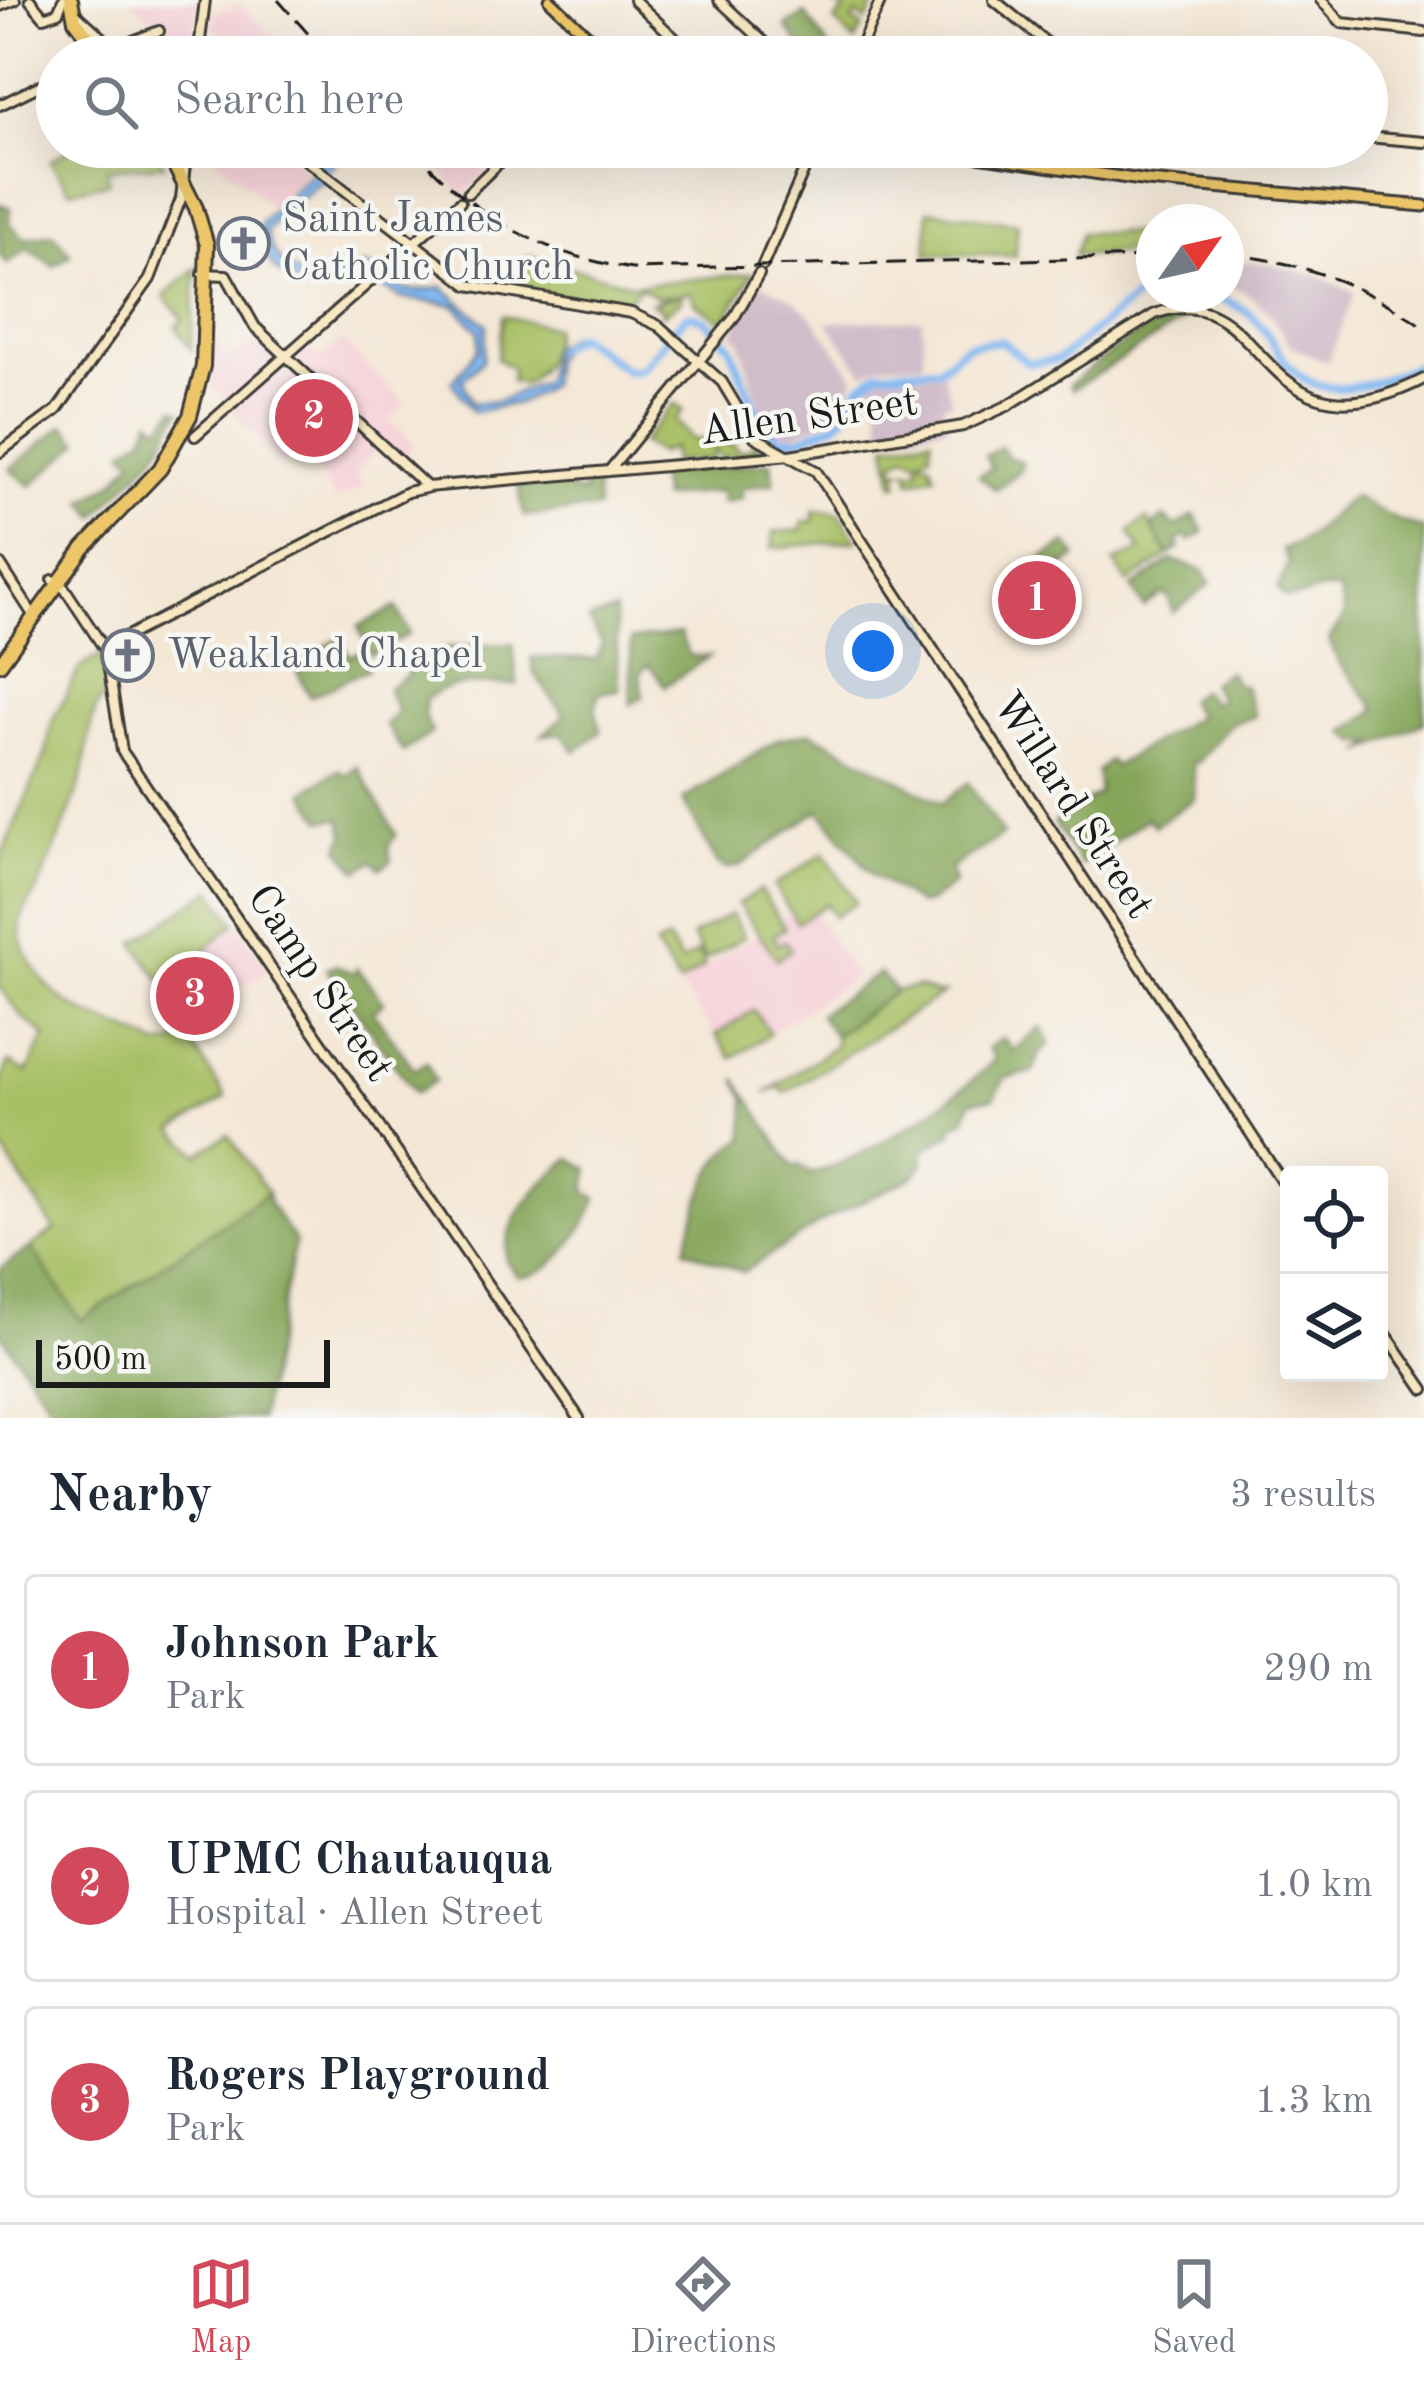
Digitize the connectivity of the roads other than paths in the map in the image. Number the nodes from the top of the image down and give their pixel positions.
1 (15, 0) edge
2 (30, 0) edge
3 (205, 0) edge
4 (550, 0) edge
5 (634, 0) edge
6 (719, 0) edge
7 (881, 0) edge
8 (994, 0) edge
9 (1322, 0) edge
10 (68, 3) edge
11 (0, 6) edge
12 (159, 31) dead end
13 (1424, 32) edge
14 (81, 36) edge
15 (102, 36) edge
16 (146, 36) edge
17 (201, 36) edge
18 (588, 36) edge
19 (673, 36) edge
20 (758, 36) edge
21 (865, 36) edge
22 (1038, 36) edge
23 (36, 87) edge
24 (0, 105) edge
25 (1388, 139) edge
26 (1424, 142) edge
27 (174, 168) edge
28 (184, 168) edge
29 (313, 168) edge
30 (494, 168) edge
31 (805, 168) edge
32 (1054, 168) edge
33 (182, 185) junction
34 (468, 193) dead end
35 (460, 202) dead end
36 (1424, 206) edge
37 (414, 243) junction
38 (205, 275) junction
39 (284, 355) junction
40 (701, 359) junction
41 (1424, 379) edge
42 (195, 436) dead end
43 (0, 452) edge
44 (790, 455) junction
45 (614, 469) junction
46 (427, 487) junction
47 (0, 564) edge
48 (56, 581) junction
49 (34, 616) junction
50 (104, 648) junction
51 (0, 653) edge
52 (0, 664) edge
53 (1280, 1178) edge
54 (1388, 1337) edge
55 (1424, 1389) edge
56 (576, 1414) edge

1 - 11 street
2 - 10 street
3 - 17 street
4 - 18 main road
5 - 19 street
6 - 20 street
7 - 21 street
8 - 22 street
9 - 13 street
10 - 14 highway
10 - 15 street
12 - 16 street
23 - 24 street
25 - 26 street
27 - 33 highway
28 - 33 street
29 - 37 street
30 - 34 street
31 - 40 street
32 - 36 main road
33 - 38 highway
33 - 43 street
35 - 37 street
37 - 39 street
37 - 40 street, Willard Street
38 - 39 street
38 - 48 highway
39 - 42 street
39 - 46 street
40 - 44 street, Willard Street
40 - 45 street
41 - 44 street, Allen Street
44 - 45 street, Allen Street
44 - 53 street, Willard Street
45 - 46 street, Allen Street
46 - 50 street, Allen Street
47 - 49 street
48 - 49 highway
48 - 50 street, Camp Street
49 - 51 highway
49 - 52 highway
50 - 56 street, Camp Street
54 - 55 street

